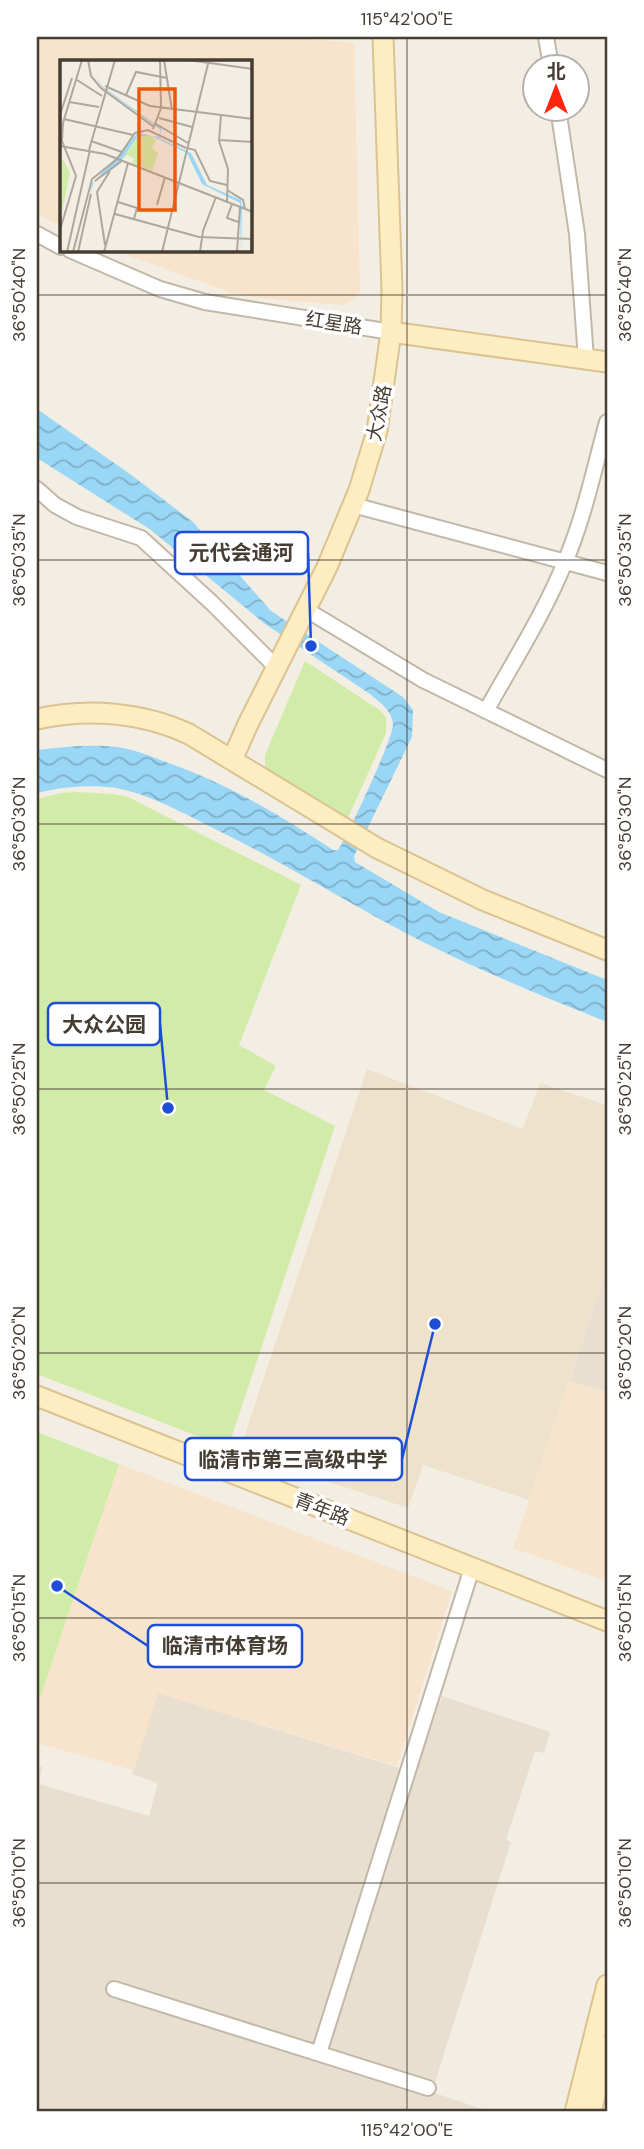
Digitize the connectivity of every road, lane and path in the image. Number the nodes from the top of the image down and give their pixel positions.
1 (383, 37) edge
2 (560, 122) edge
3 (37, 234) edge
4 (60, 246) edge
5 (75, 252) edge
6 (391, 332) junction
7 (586, 359) junction
8 (607, 362) edge
9 (607, 422) edge
10 (37, 489) edge
11 (353, 505) junction
12 (565, 562) junction
13 (607, 573) edge
14 (306, 609) junction
15 (276, 667) junction
16 (486, 711) junction
17 (37, 719) edge
18 (232, 760) junction
19 (607, 770) edge
20 (607, 950) edge
21 (37, 1396) edge
22 (472, 1568) junction
23 (607, 1621) edge
24 (607, 1985) edge
25 (114, 1989) dead end
26 (607, 2047) edge
27 (318, 2053) junction
28 (428, 2088) dead end
29 (575, 2112) edge
30 (591, 2112) edge

1 - 6 street, 大众路
2 - 7 street
3 - 4 street
5 - 6 street, 红星路
6 - 7 street, 红星路
6 - 11 street, 大众路
7 - 8 street, 红星路
9 - 12 street
10 - 15 street
11 - 12 street
11 - 14 street, 大众路
12 - 13 street
12 - 16 street
14 - 15 street, 大众路
14 - 16 street
15 - 18 street, 大众路
16 - 19 street
17 - 18 street
18 - 20 street
21 - 22 street, 青年路
22 - 23 street, 青年路
22 - 27 street
24 - 29 street
25 - 27 street
26 - 30 street
27 - 28 street

